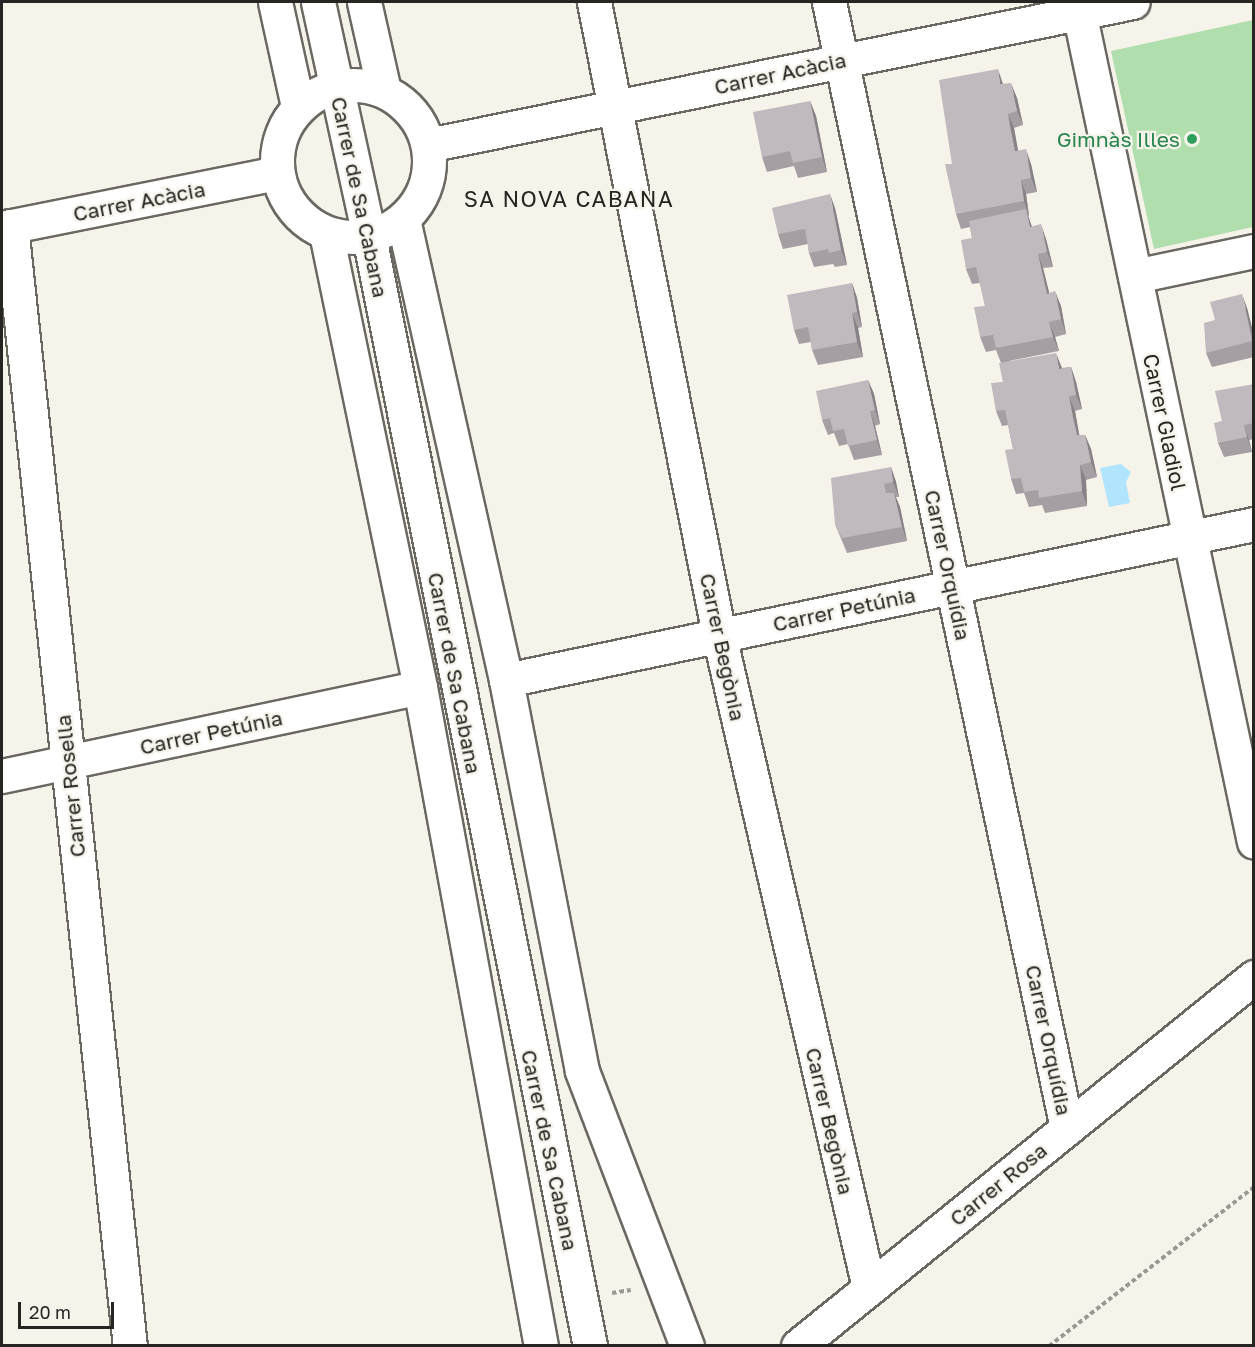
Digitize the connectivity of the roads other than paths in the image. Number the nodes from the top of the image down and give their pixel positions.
1 (275, 2) edge
2 (318, 2) edge
3 (364, 2) edge
4 (594, 2) edge
5 (829, 2) edge
6 (1133, 2) edge
7 (1078, 7) edge
8 (841, 61) junction
9 (336, 86) junction
10 (384, 91) junction
11 (298, 107) junction
12 (615, 107) junction
13 (428, 145) junction
14 (277, 173) junction
15 (402, 219) junction
16 (6, 227) edge
17 (326, 233) junction
18 (369, 236) junction
19 (1254, 251) edge
20 (1135, 276) junction
21 (1254, 524) edge
22 (1189, 537) junction
23 (953, 586) junction
24 (719, 635) junction
25 (506, 680) junction
26 (420, 687) junction
27 (68, 763) junction
28 (2, 776) edge
29 (1254, 842) edge
30 (1254, 977) edge
31 (1067, 1128) junction
32 (869, 1288) junction
33 (130, 1346) edge
34 (542, 1346) edge
35 (590, 1346) edge
36 (687, 1346) edge
37 (798, 1346) edge

1 - 11 street
2 - 9 street, Carrer de Sa Cabana
3 - 10 street
4 - 12 street, Carrer Begònia
5 - 8 street, Carrer Orquídia
6 - 7 street, Carrer Acàcia
7 - 8 street, Carrer Acàcia
7 - 20 street, Carrer Gladiol
8 - 12 street, Carrer Acàcia
8 - 23 street, Carrer Orquídia
9 - 10 street
9 - 11 street
9 - 18 street, Carrer de Sa Cabana
10 - 13 street
11 - 14 street
12 - 13 street, Carrer Acàcia
12 - 24 street, Carrer Begònia
13 - 15 street
14 - 16 street, Carrer Acàcia
14 - 17 street
15 - 18 street
15 - 25 street
16 - 27 street, Carrer Rosella
17 - 18 street
17 - 26 street
18 - 35 street, Carrer de Sa Cabana
19 - 20 street
20 - 22 street, Carrer Gladiol
21 - 22 street, Carrer Petúnia
22 - 23 street, Carrer Petúnia
22 - 29 street, Carrer Gladiol
23 - 24 street, Carrer Petúnia
23 - 31 street, Carrer Orquídia
24 - 25 street, Carrer Petúnia
24 - 32 street, Carrer Begònia
25 - 36 street
26 - 27 street, Carrer Petúnia
26 - 34 street
27 - 28 street, Carrer Petúnia
27 - 33 street, Carrer Rosella
30 - 31 street, Carrer Rosa
31 - 32 street, Carrer Rosa
32 - 37 street, Carrer Rosa

